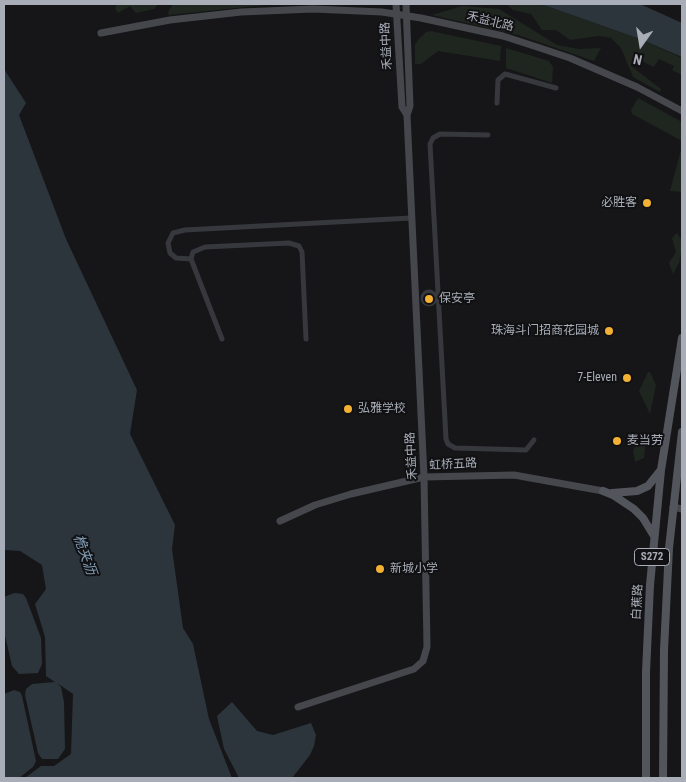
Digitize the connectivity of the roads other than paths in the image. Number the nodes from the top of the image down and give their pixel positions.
1 (396, 4) edge
2 (406, 4) edge
3 (396, 14) junction
4 (406, 16) junction
5 (102, 33) dead end
6 (556, 88) dead end
7 (497, 103) dead end
8 (682, 111) edge
9 (406, 116) junction
10 (488, 135) dead end
11 (412, 218) junction
12 (191, 259) junction
13 (437, 298) junction
14 (419, 299) junction
15 (682, 338) edge
16 (222, 339) dead end
17 (306, 339) dead end
18 (682, 432) edge
19 (534, 440) dead end
20 (661, 470) junction
21 (424, 477) junction
22 (603, 491) junction
23 (673, 507) junction
24 (682, 509) edge
25 (280, 521) dead end
26 (654, 536) junction
27 (298, 707) dead end
28 (646, 778) edge
29 (663, 778) edge

1 - 3 street, 禾益中路
2 - 4 street, 禾益中路
3 - 4 street, 禾益北路
3 - 5 street, 禾益北路
3 - 9 street, 禾益中路
4 - 8 street, 禾益北路
4 - 9 street, 禾益中路
6 - 7 street
9 - 11 street, 禾益中路
10 - 13 street
11 - 12 street
11 - 14 street, 禾益中路
12 - 16 street
12 - 17 street
13 - 14 street
13 - 19 street
14 - 21 street, 禾益中路
15 - 20 main road, 白蕉路 / S272
18 - 23 main road, S272
20 - 22 main road
20 - 26 main road, 白蕉路 / S272
21 - 22 street, 虹桥五路
21 - 25 street, 虹桥五路
21 - 27 street, 禾益中路
22 - 26 main road
23 - 24 street
23 - 29 main road, S272
26 - 28 main road, 白蕉路 / S272

